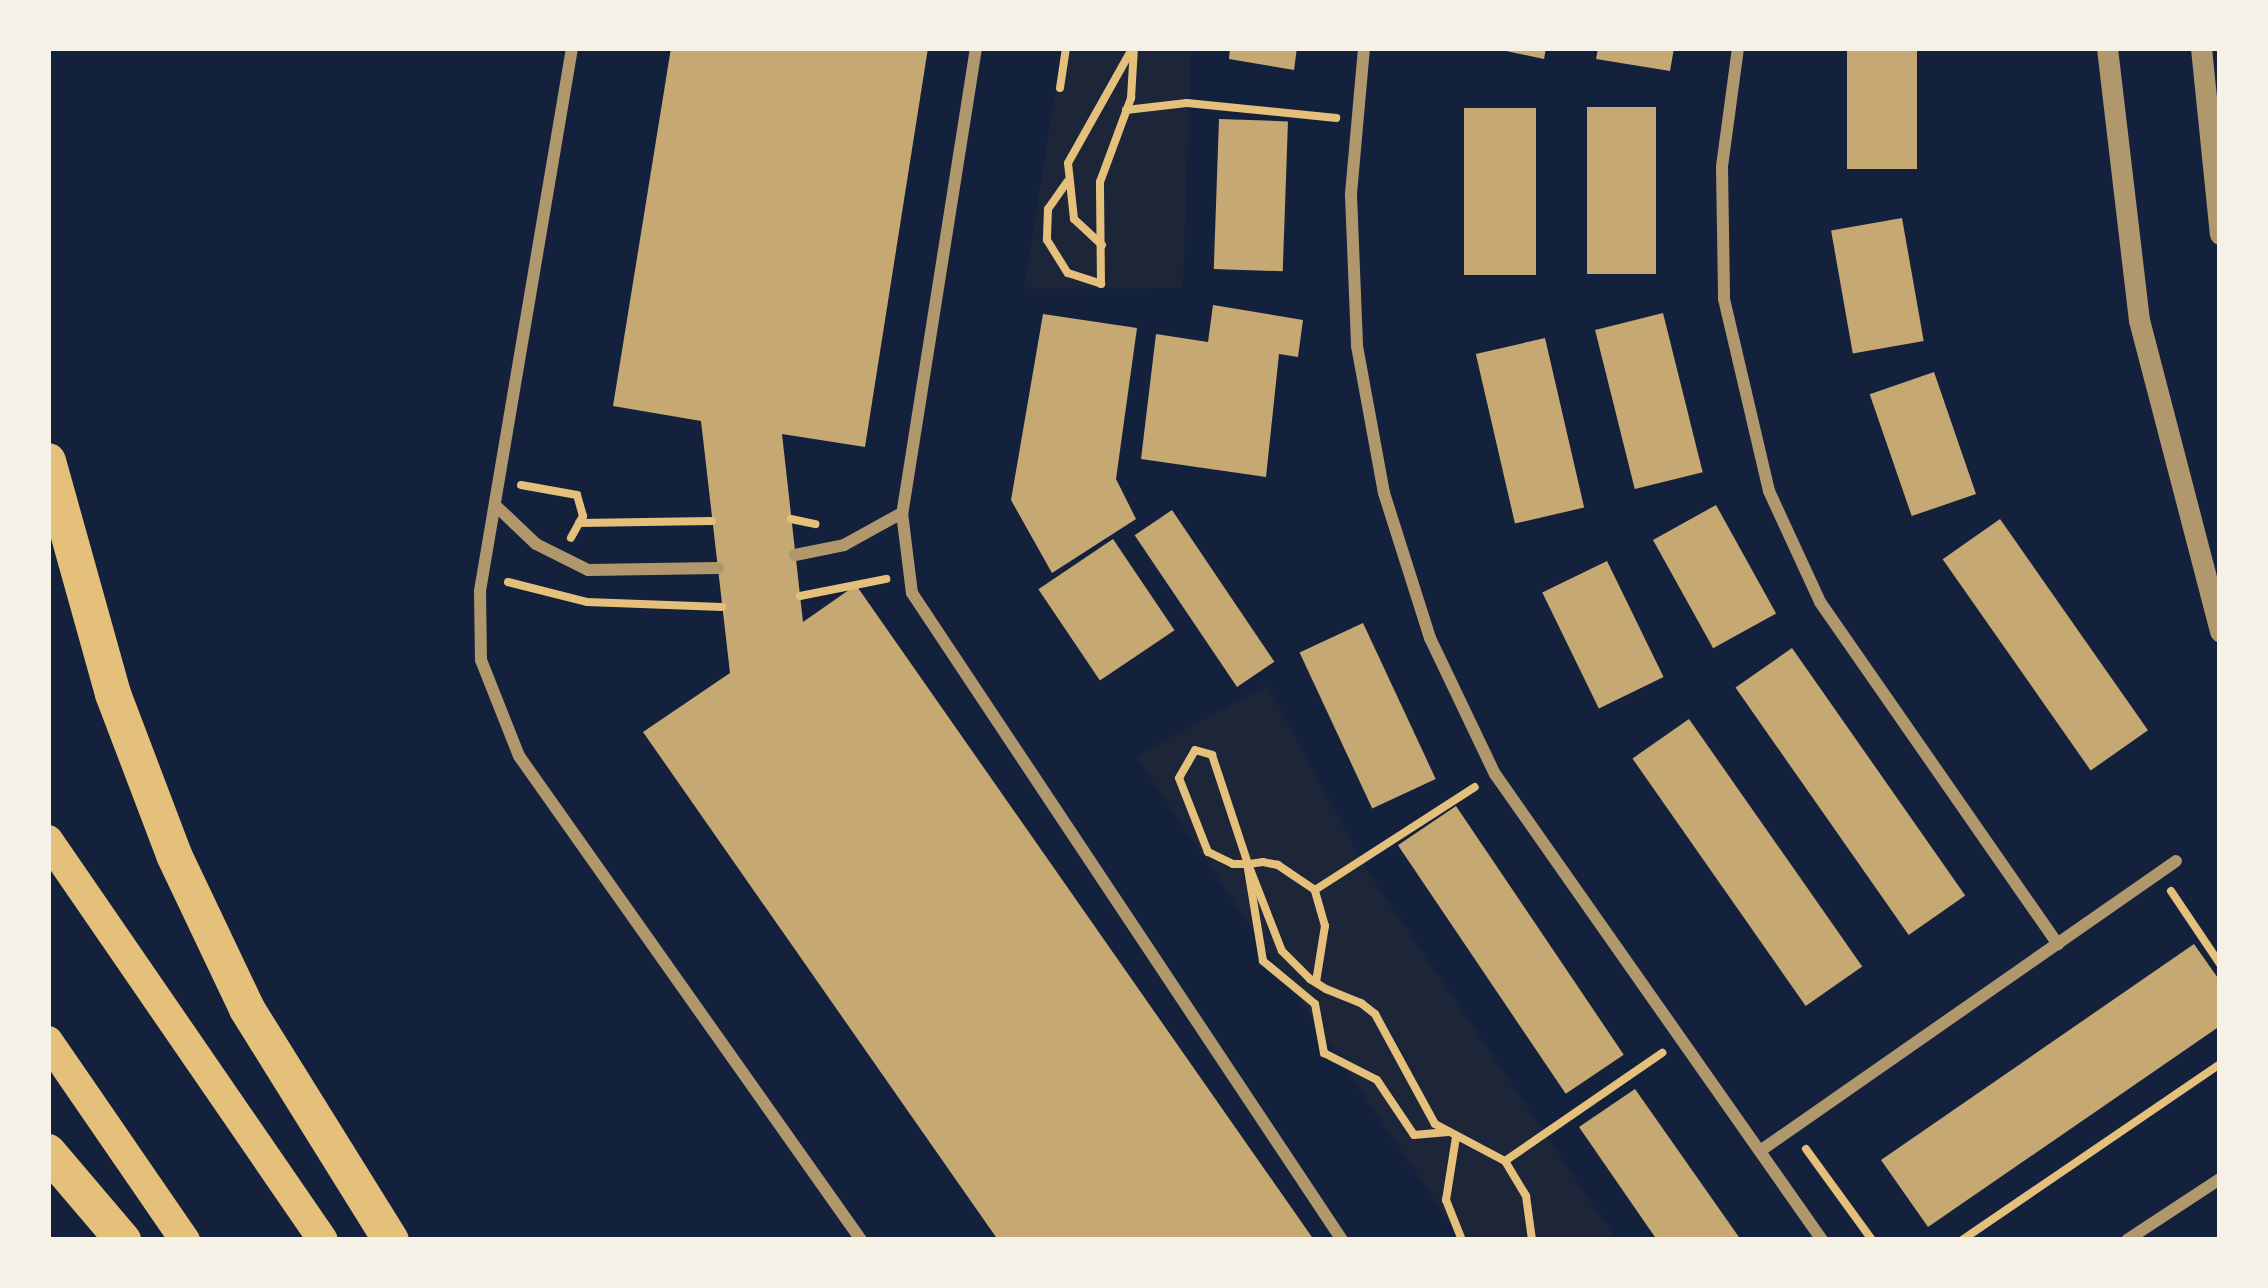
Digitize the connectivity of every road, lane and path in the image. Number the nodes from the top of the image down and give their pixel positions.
1 (572, 48) edge
2 (976, 48) edge
3 (1066, 48) edge
4 (1133, 48) edge
5 (1364, 48) edge
6 (1738, 48) edge
7 (2107, 48) edge
8 (2201, 48) edge
9 (1060, 88) dead end
10 (1126, 110) junction
11 (1356, 119) junction
12 (1067, 182) junction
13 (2220, 234) edge
14 (1102, 245) junction
15 (48, 460) edge
16 (496, 506) junction
17 (902, 513) junction
18 (712, 520) dead end
19 (579, 523) dead end
20 (795, 555) dead end
21 (718, 568) dead end
22 (908, 575) junction
23 (800, 596) dead end
24 (2220, 632) edge
25 (1495, 774) junction
26 (48, 840) edge
27 (2176, 862) dead end
28 (1248, 864) junction
29 (2159, 873) junction
30 (1315, 890) junction
31 (2058, 944) junction
32 (2220, 964) edge
33 (1316, 982) junction
34 (48, 1041) edge
35 (1679, 1041) junction
36 (2220, 1064) edge
37 (1792, 1129) junction
38 (1452, 1135) junction
39 (1760, 1151) junction
40 (48, 1152) edge
41 (1505, 1161) junction
42 (2220, 1179) edge
43 (123, 1240) edge
44 (184, 1240) edge
45 (323, 1240) edge
46 (391, 1240) edge
47 (861, 1240) edge
48 (1342, 1240) edge
49 (1462, 1240) edge
50 (1532, 1240) edge
51 (1822, 1240) edge
52 (1872, 1240) edge
53 (1962, 1240) edge
54 (2127, 1240) edge

1 - 16 street
2 - 17 street
3 - 9 path
4 - 10 path
4 - 12 path
5 - 11 street
6 - 31 street
7 - 24 street
8 - 13 street
10 - 11 path
10 - 14 path
11 - 25 street
12 - 14 path
12 - 14 path
15 - 46 highway
16 - 21 street
16 - 47 street
17 - 20 street
17 - 22 street
18 - 19 path
22 - 23 path
22 - 48 street
25 - 30 path
25 - 35 street
26 - 45 main road
27 - 29 street
28 - 28 path
28 - 30 path
28 - 33 path
28 - 38 path
29 - 31 street
29 - 32 path
30 - 33 path
31 - 37 street
33 - 38 path
34 - 44 main road
35 - 39 street
35 - 41 path
36 - 53 path
37 - 39 street
37 - 52 path
38 - 41 path
38 - 49 path
39 - 51 street
40 - 43 highway
41 - 50 path
42 - 54 street

